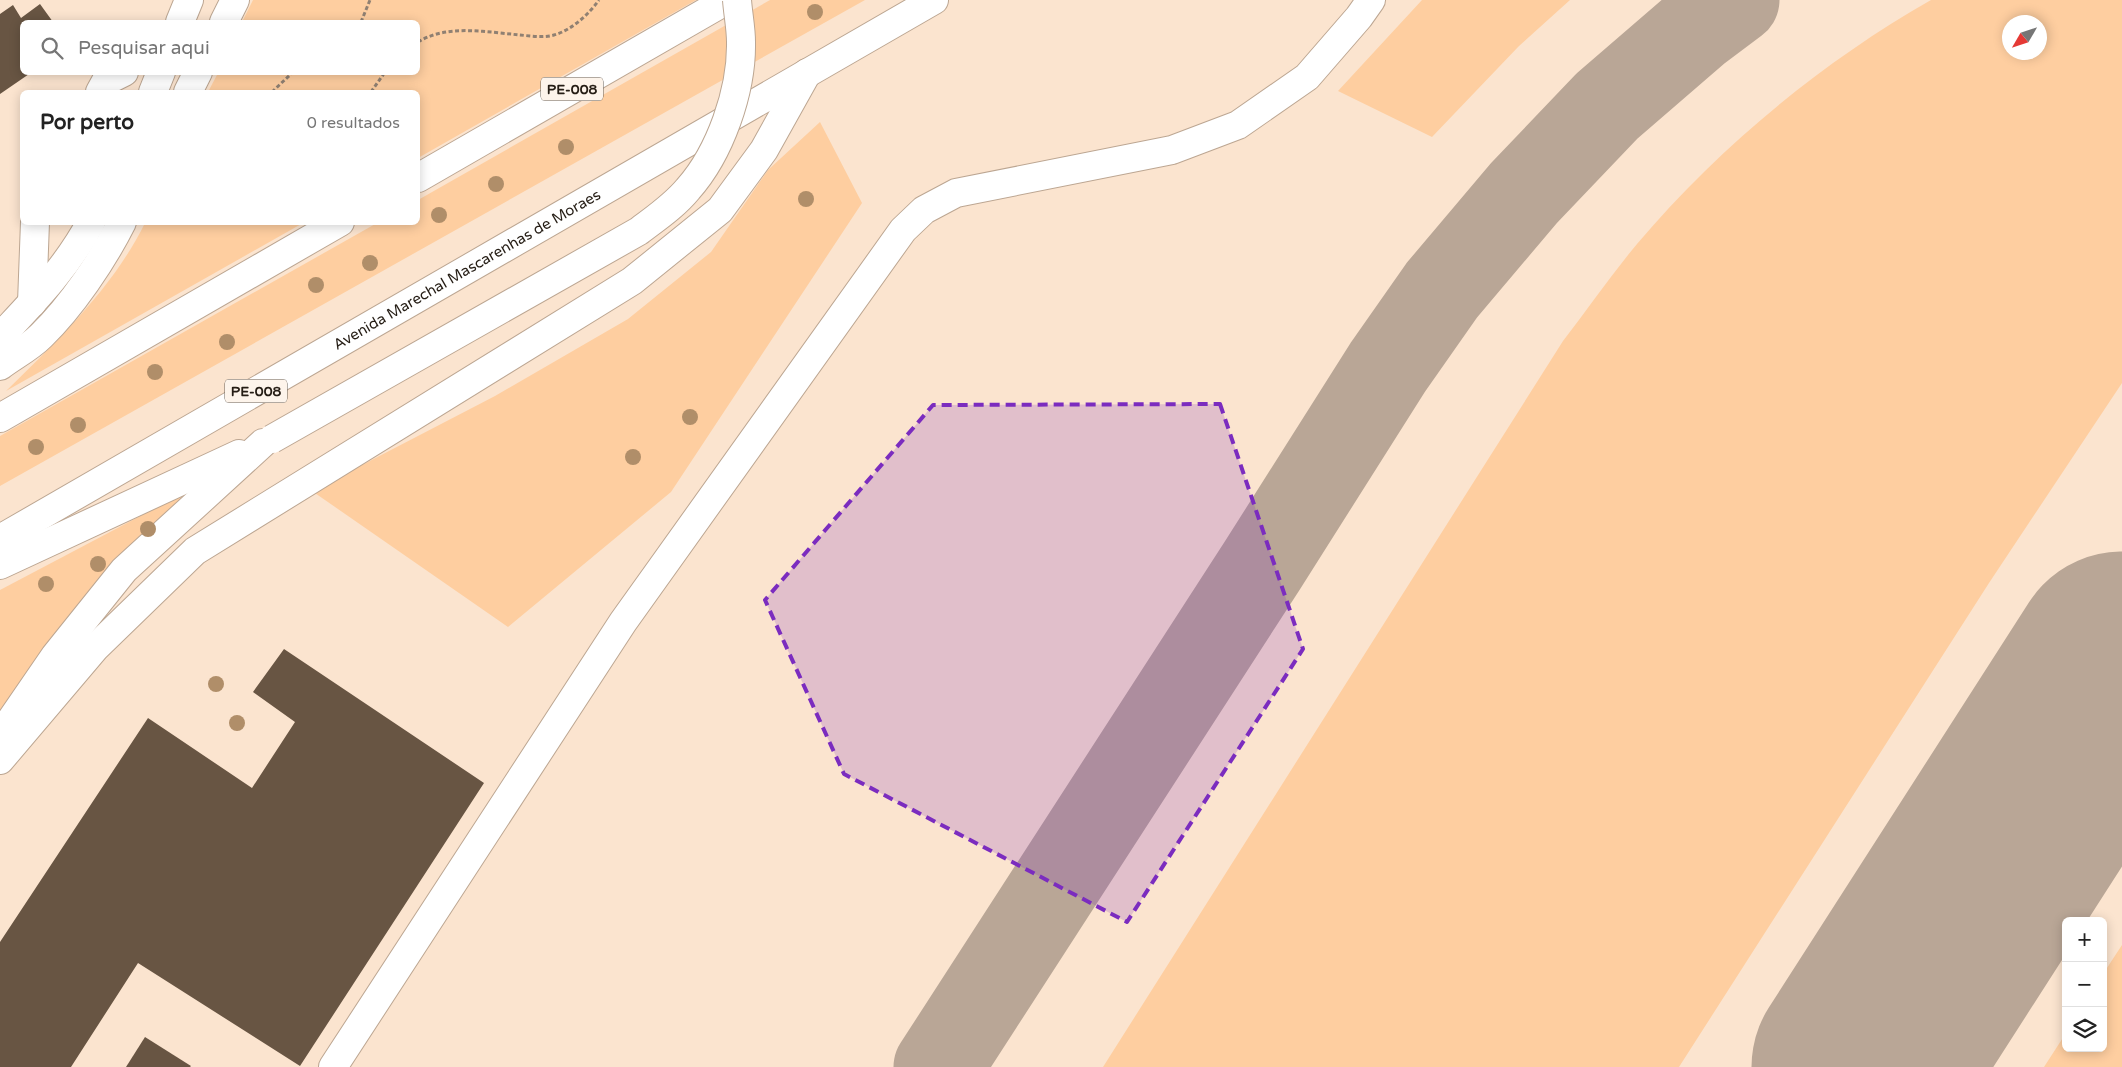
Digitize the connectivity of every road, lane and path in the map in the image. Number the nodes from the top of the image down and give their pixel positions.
1 (190, 0) edge
2 (235, 0) edge
3 (370, 0) edge
4 (599, 0) edge
5 (727, 0) edge
6 (737, 0) edge
7 (934, 0) edge
8 (1371, 0) edge
9 (181, 20) edge
10 (225, 20) edge
11 (361, 20) edge
12 (420, 41) edge
13 (808, 71) junction
14 (118, 75) edge
15 (160, 75) edge
16 (196, 75) edge
17 (290, 75) edge
18 (383, 75) edge
19 (101, 90) edge
20 (154, 90) edge
21 (189, 90) edge
22 (274, 90) edge
23 (372, 90) edge
24 (420, 177) edge
25 (35, 225) edge
26 (89, 225) edge
27 (120, 225) edge
28 (335, 225) edge
29 (32, 303) junction
30 (0, 337) edge
31 (0, 366) edge
32 (0, 418) edge
33 (267, 441) junction
34 (0, 539) edge
35 (0, 565) edge
36 (0, 736) edge
37 (0, 760) edge
38 (334, 1067) edge

1 - 9 main road
2 - 10 main road
3 - 11 path
4 - 12 path
5 - 24 main road, PE-008
6 - 33 main road, bridge
7 - 13 main road, Avenida Marechal Mascarenhas de Moraes / PE-008
8 - 38 main road
13 - 34 main road, Avenida Marechal Mascarenhas de Moraes / PE-008
13 - 37 main road
14 - 19 main road
15 - 20 main road
16 - 21 main road
17 - 22 path
18 - 23 path
25 - 29 main road
26 - 29 main road
27 - 31 main road
28 - 32 main road
29 - 30 main road
33 - 35 main road
33 - 36 main road

